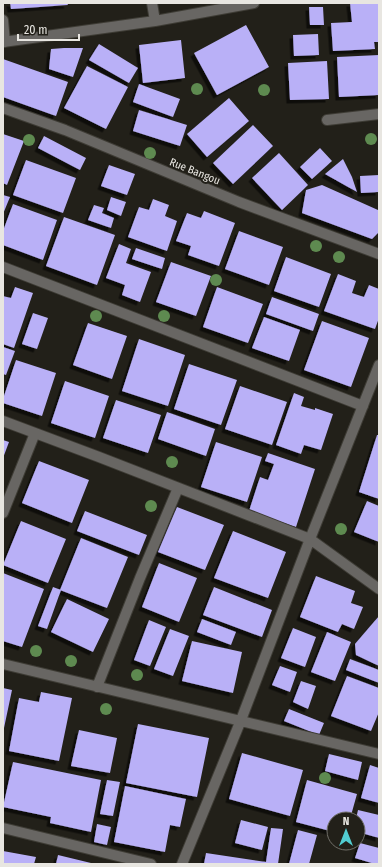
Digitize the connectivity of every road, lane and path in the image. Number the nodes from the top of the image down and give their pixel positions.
1 (152, 3) edge
2 (254, 3) edge
3 (3, 20) edge
4 (155, 21) junction
5 (4, 42) edge
6 (3, 108) edge
7 (379, 114) edge
8 (327, 120) dead end
9 (379, 254) edge
10 (3, 267) edge
11 (379, 365) edge
12 (363, 406) junction
13 (3, 420) edge
14 (34, 433) junction
15 (178, 488) junction
16 (3, 513) edge
17 (310, 539) junction
18 (379, 589) edge
19 (3, 664) edge
20 (97, 688) junction
21 (241, 720) junction
22 (379, 754) edge
23 (3, 828) edge
24 (151, 864) edge
25 (182, 864) edge

1 - 4 street
2 - 4 street
3 - 5 street
4 - 5 street
6 - 9 street, Rue Bangou
7 - 8 street
10 - 12 street
11 - 12 street
12 - 17 street
13 - 14 street
14 - 15 street
14 - 16 street
15 - 17 street
15 - 20 street
17 - 18 street
17 - 21 street
19 - 20 street
20 - 21 street
21 - 22 street
21 - 25 street
23 - 24 street

